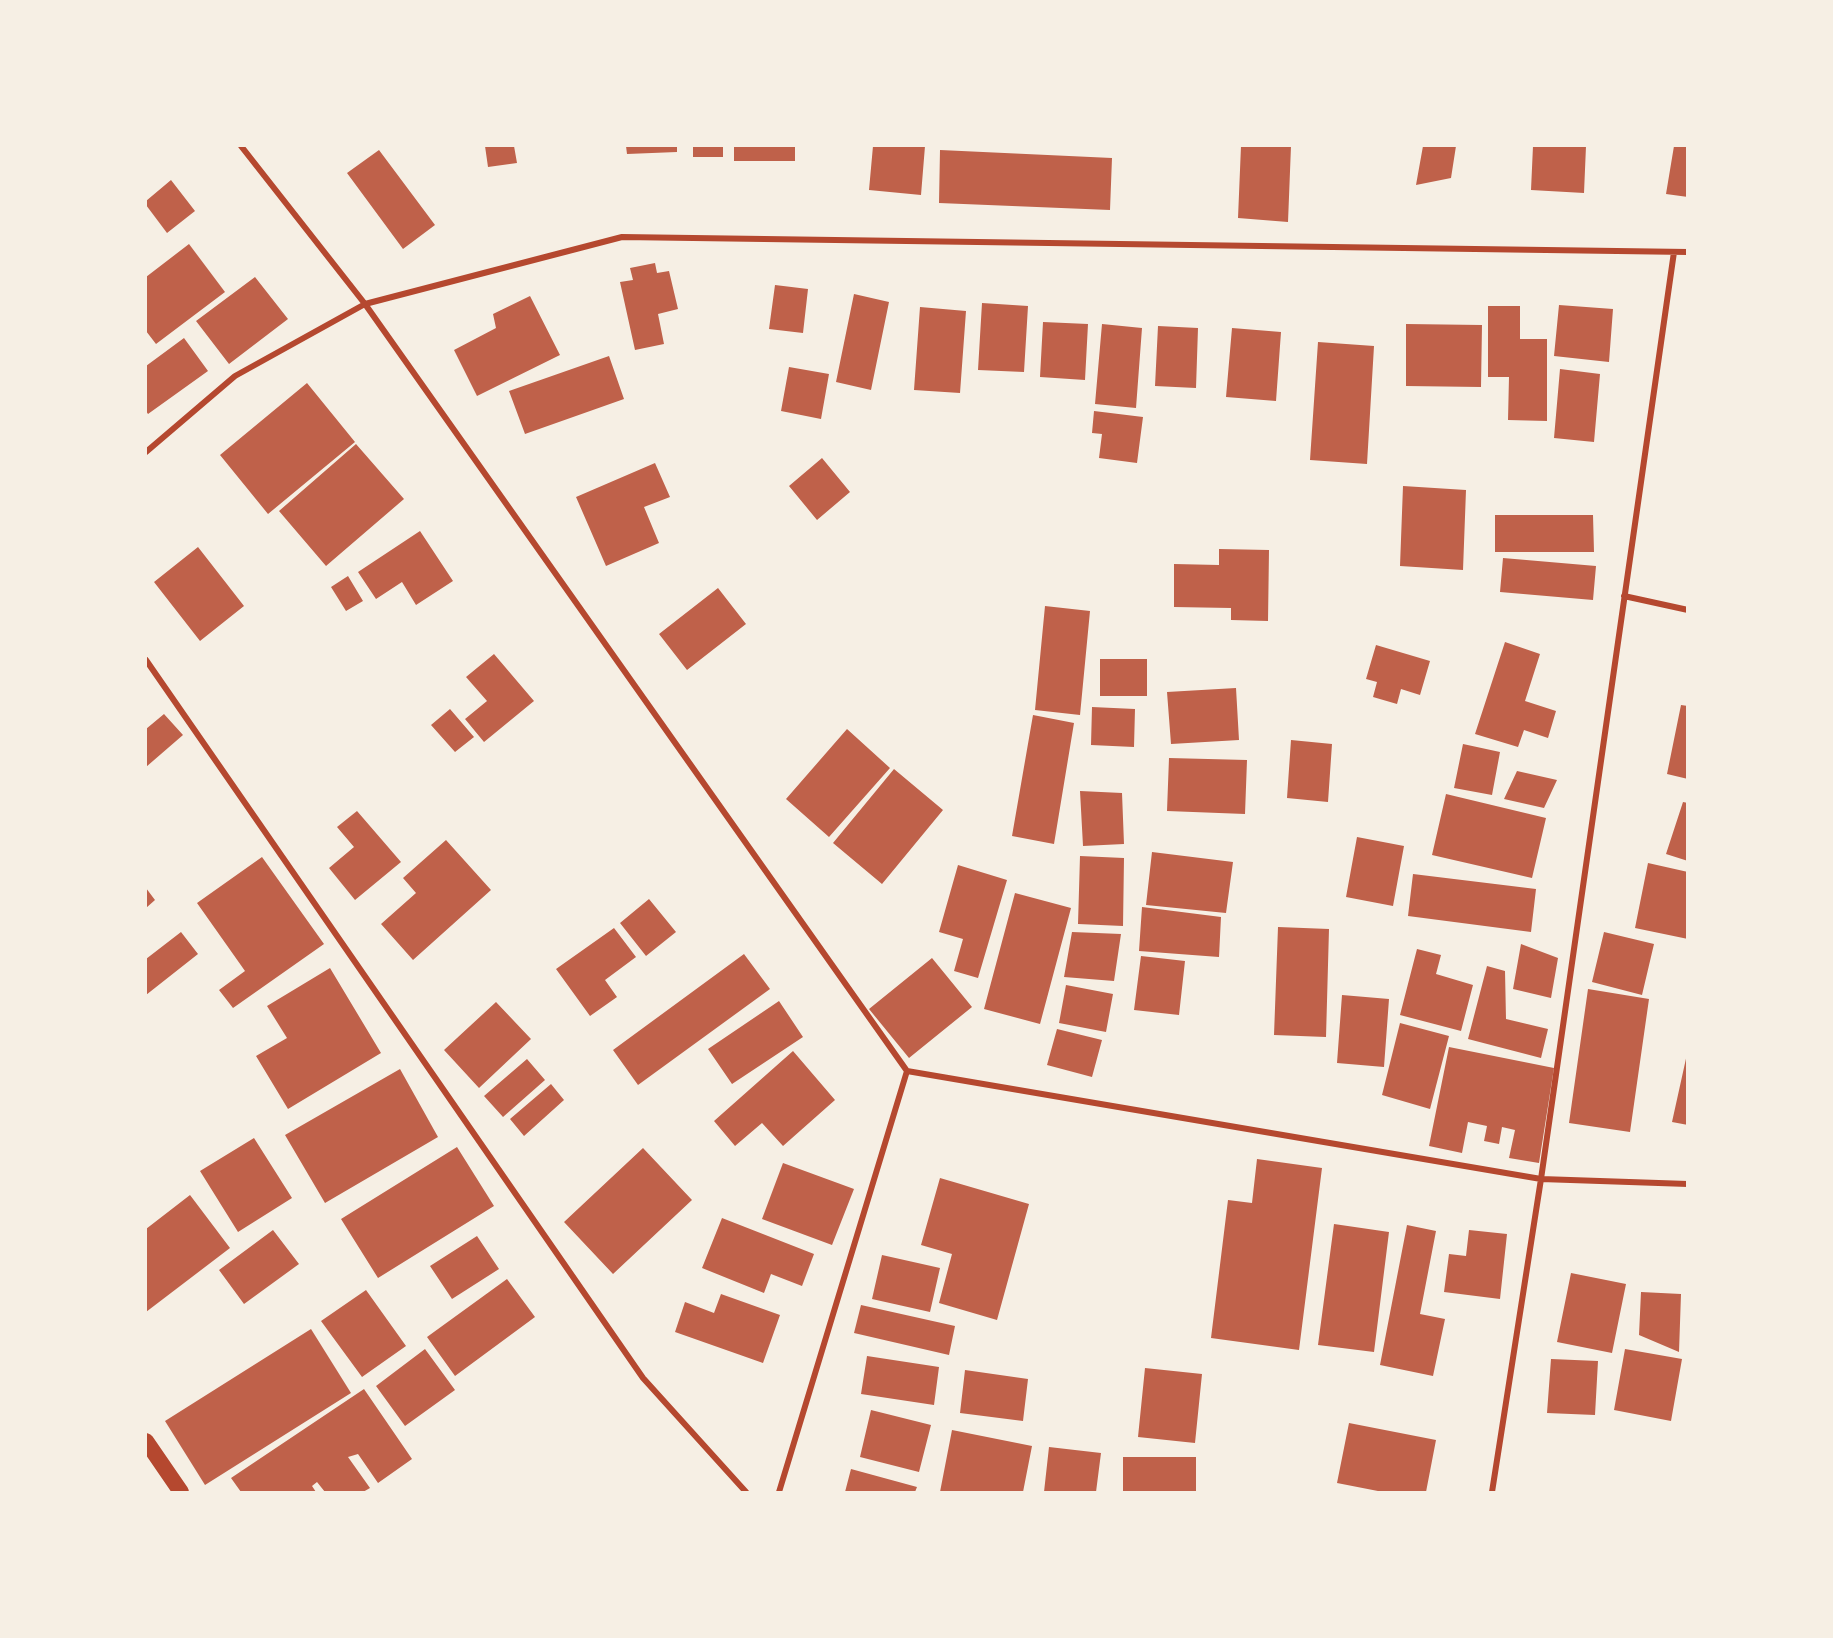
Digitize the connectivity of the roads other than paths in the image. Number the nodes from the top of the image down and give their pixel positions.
1 (241, 146) edge
2 (1674, 252) junction
3 (1688, 252) edge
4 (364, 304) junction
5 (146, 452) edge
6 (1624, 596) junction
7 (1688, 610) edge
8 (146, 660) edge
9 (907, 1071) junction
10 (1541, 1179) junction
11 (1688, 1184) edge
12 (146, 1441) edge
13 (181, 1492) edge
14 (746, 1492) edge
15 (779, 1492) edge
16 (1492, 1492) edge

1 - 4 street
2 - 3 street
2 - 4 street
2 - 6 street
4 - 5 street
4 - 9 street
6 - 7 street
6 - 10 street
8 - 14 street
9 - 10 street
9 - 15 street
10 - 11 street
10 - 16 street
12 - 13 highway

